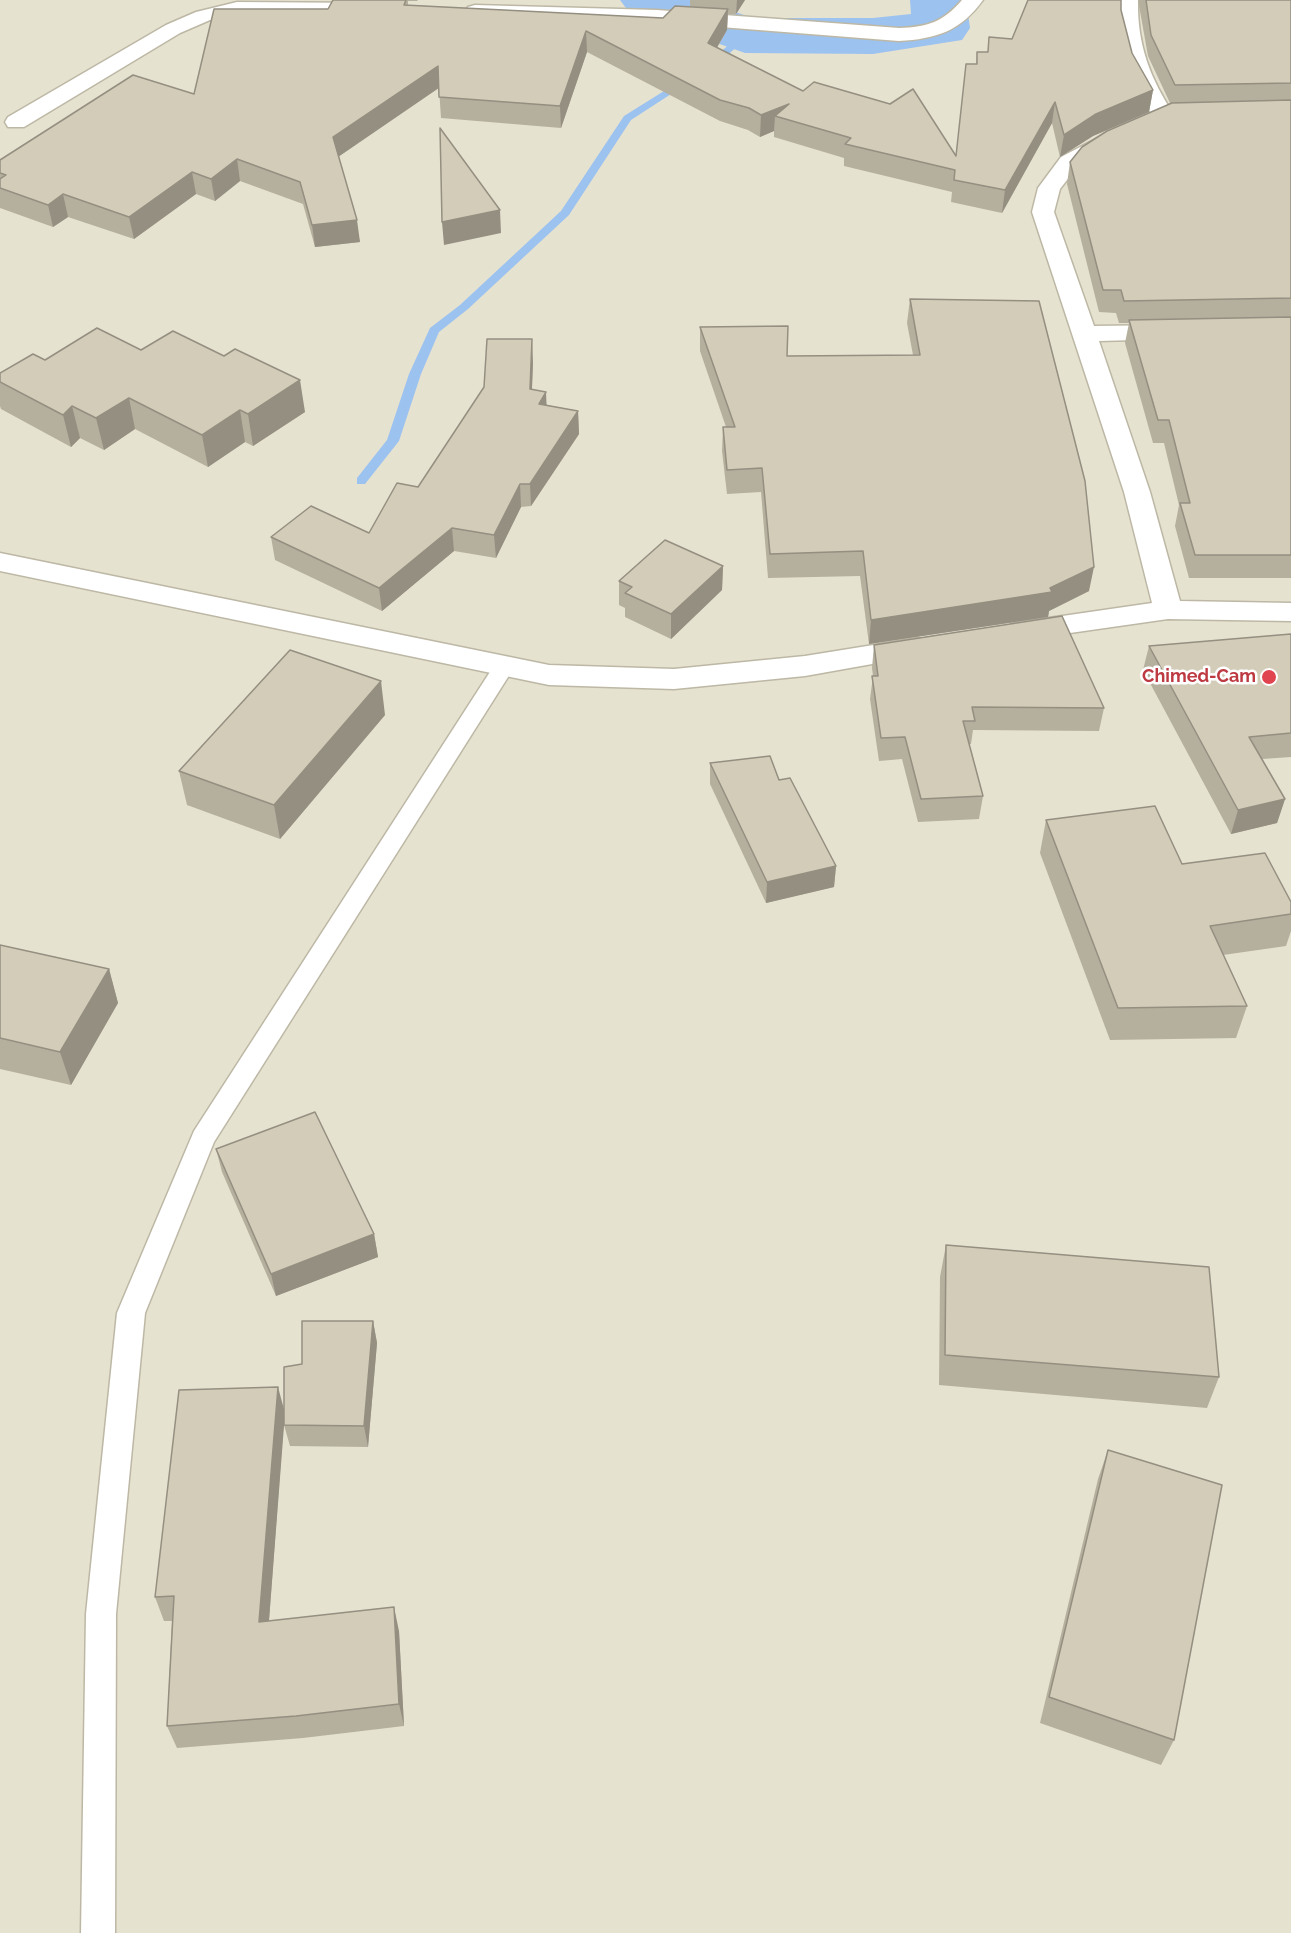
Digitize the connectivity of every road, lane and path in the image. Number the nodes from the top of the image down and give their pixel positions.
1 (973, 0) edge
2 (1128, 0) edge
3 (386, 10) edge
4 (454, 11) edge
5 (1187, 115) edge
6 (1147, 123) junction
7 (5, 124) edge
8 (1199, 332) edge
9 (1084, 334) junction
10 (0, 562) edge
11 (1168, 610) junction
12 (1291, 612) edge
13 (992, 635) edge
14 (945, 643) edge
15 (504, 666) junction
16 (98, 1933) edge

1 - 4 street
2 - 6 street
3 - 7 street
5 - 6 street
6 - 9 street
8 - 9 street
9 - 11 street
10 - 15 street
11 - 12 street
11 - 13 street
14 - 15 street
15 - 16 lane

